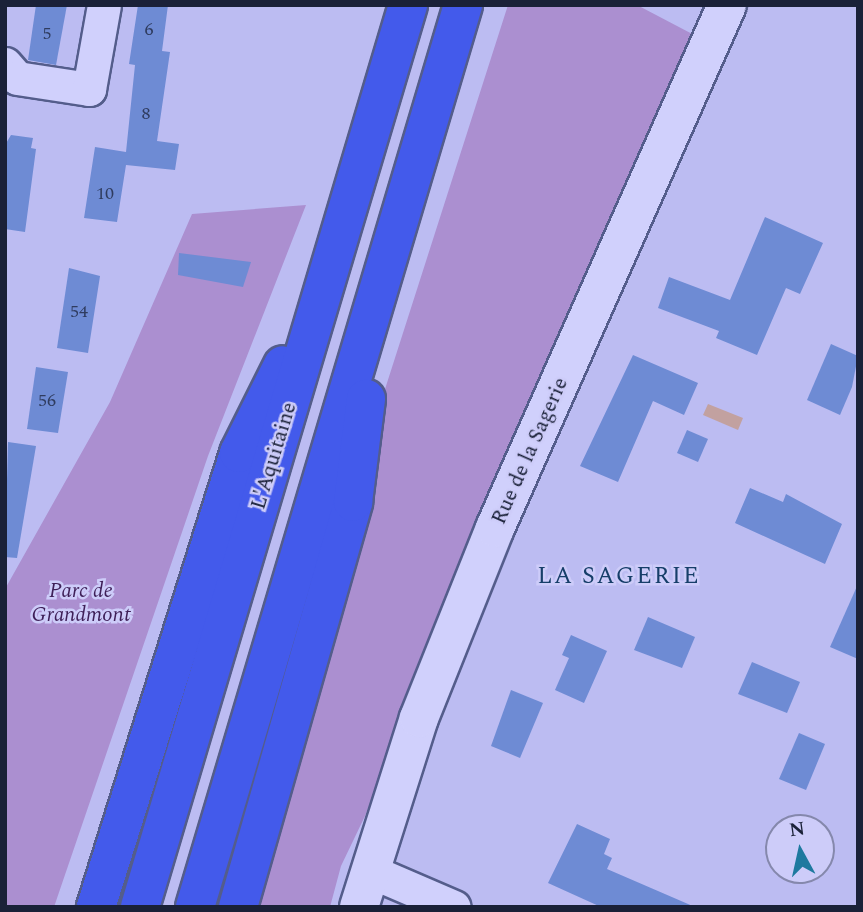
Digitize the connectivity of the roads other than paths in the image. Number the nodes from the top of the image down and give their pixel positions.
1 (104, 5) edge
2 (408, 5) edge
3 (463, 5) edge
4 (727, 5) edge
5 (5, 64) edge
6 (327, 279) junction
7 (379, 289) junction
8 (370, 871) junction
9 (96, 907) edge
10 (139, 907) edge
11 (195, 907) edge
12 (238, 907) edge
13 (359, 907) edge
14 (454, 907) edge

1 - 5 street
2 - 6 highway, L'Aquitaine
3 - 7 highway
4 - 8 street, Rue de la Sagerie
6 - 9 highway
6 - 10 highway, L'Aquitaine
7 - 11 highway
7 - 12 highway
8 - 13 street, Rue de la Sagerie
8 - 14 street

